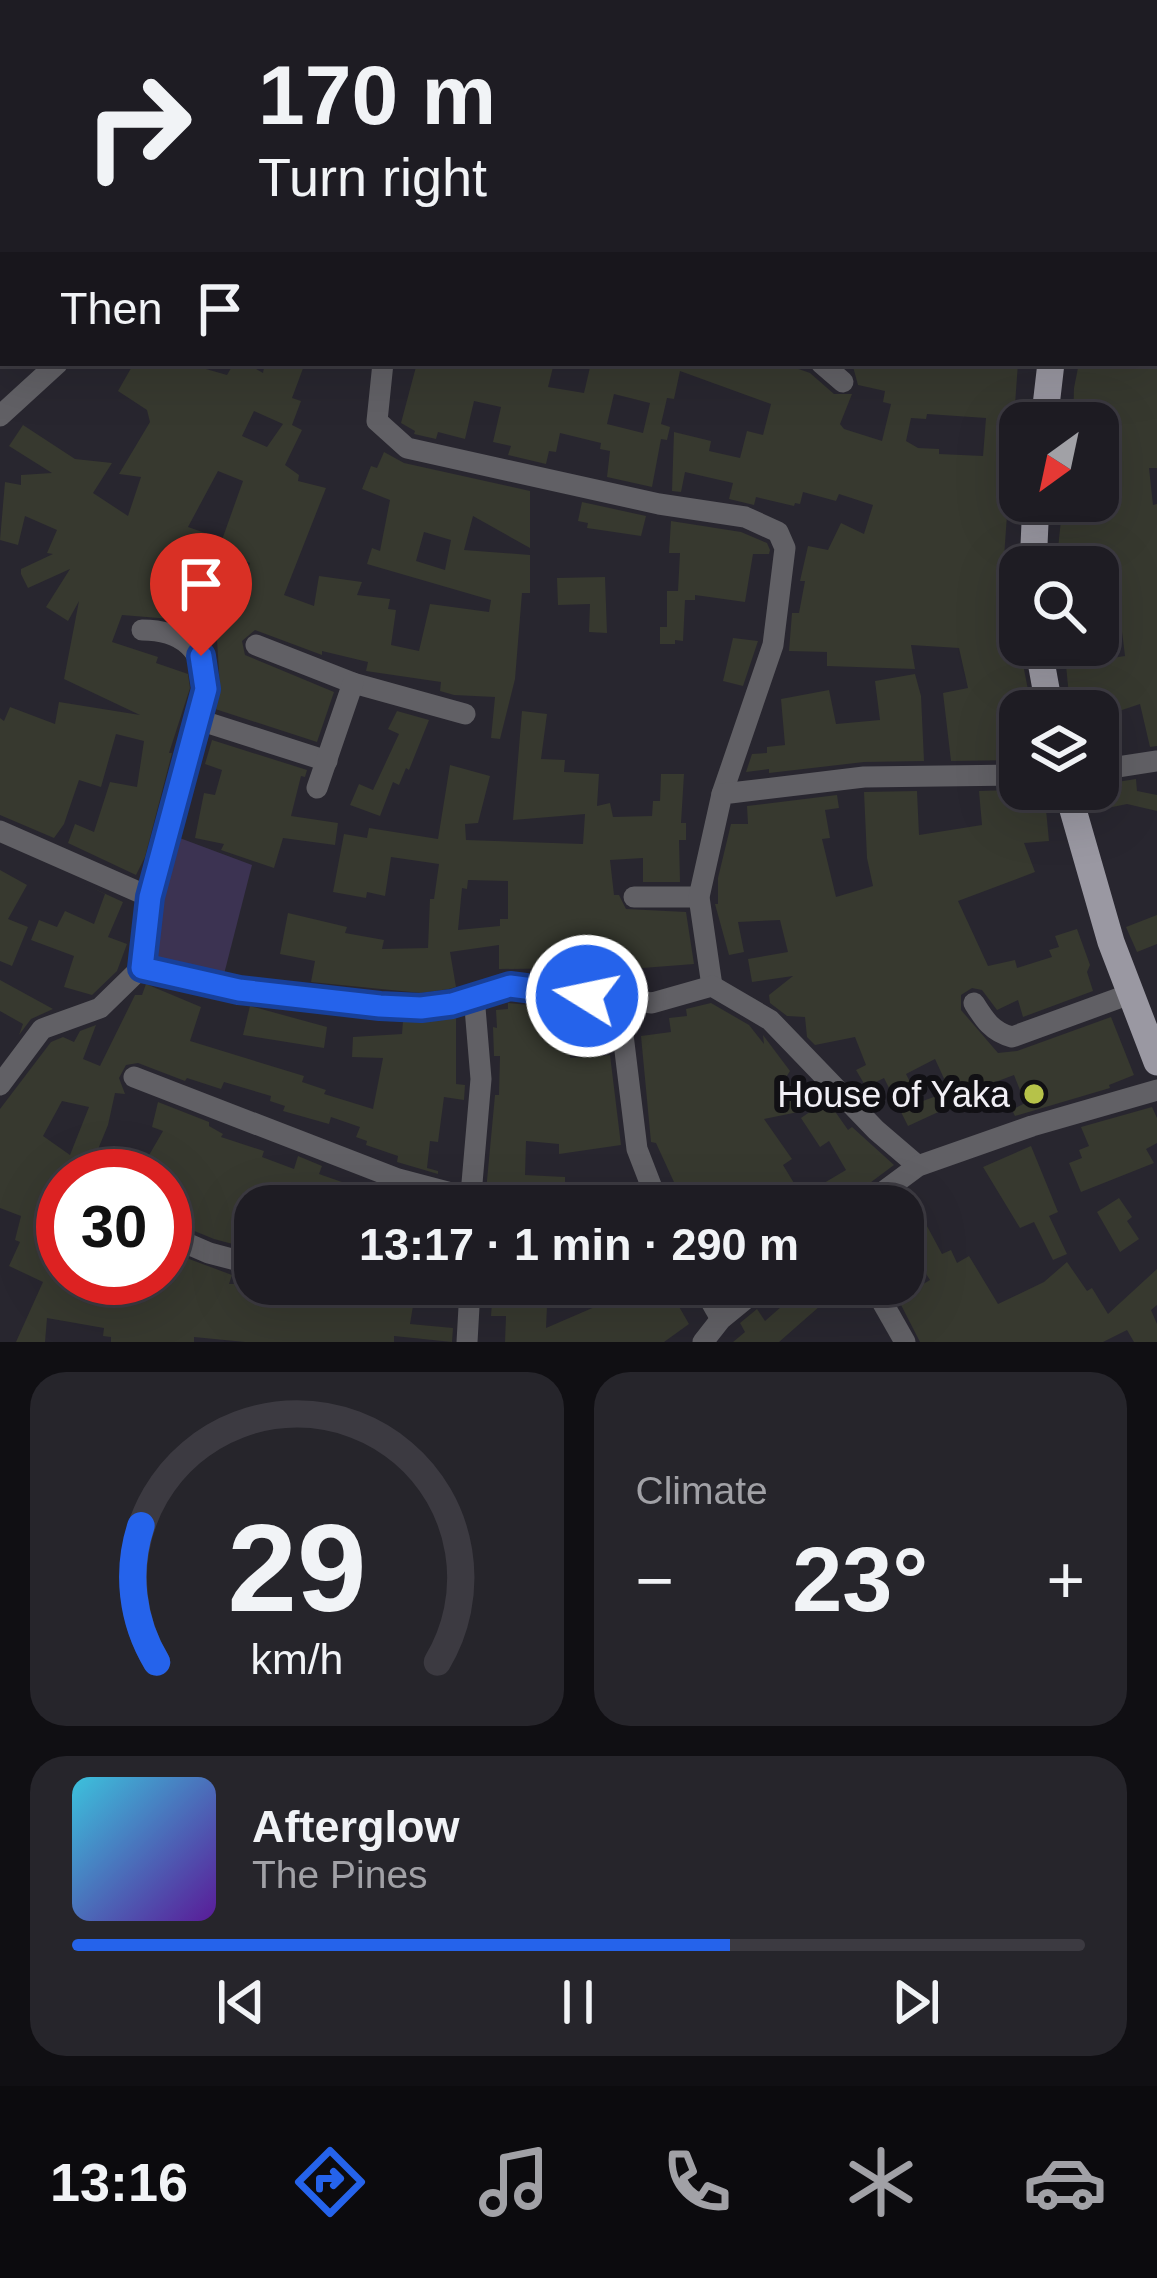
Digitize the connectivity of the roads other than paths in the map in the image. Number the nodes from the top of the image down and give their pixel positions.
1 (55, 366) edge
2 (383, 366) edge
3 (824, 366) edge
4 (1051, 366) edge
5 (843, 382) dead end
6 (1046, 402) edge
7 (0, 416) edge
8 (142, 630) dead end
9 (256, 645) dead end
10 (353, 683) junction
11 (465, 714) dead end
12 (199, 720) junction
13 (1157, 760) edge
14 (327, 761) junction
15 (1119, 766) edge
16 (999, 776) edge
17 (317, 788) dead end
18 (722, 794) junction
19 (1073, 810) edge
20 (0, 831) edge
21 (150, 897) junction
22 (634, 897) dead end
23 (699, 898) junction
24 (142, 968) junction
25 (712, 986) junction
26 (1130, 994) junction
27 (474, 997) junction
28 (619, 1002) junction
29 (974, 1004) dead end
30 (1157, 1062) edge
31 (134, 1077) dead end
32 (0, 1085) edge
33 (1157, 1090) edge
34 (918, 1166) junction
35 (417, 1185) edge
36 (472, 1185) edge
37 (651, 1185) edge
38 (892, 1185) edge
39 (192, 1246) edge
40 (234, 1260) edge
41 (469, 1305) edge
42 (713, 1305) edge
43 (738, 1305) edge
44 (884, 1305) edge
45 (721, 1319) junction
46 (467, 1342) edge
47 (703, 1342) edge
48 (905, 1342) edge

1 - 7 street
2 - 18 street
3 - 5 street
4 - 6 main road
8 - 12 street
9 - 10 street
10 - 11 street
10 - 14 street
12 - 14 street
12 - 21 street
13 - 15 street
14 - 17 street
16 - 18 street
18 - 23 street
19 - 26 main road
20 - 21 street
21 - 24 street
22 - 23 street
23 - 25 street
24 - 27 street
24 - 32 street
25 - 28 street
25 - 34 street
26 - 29 street
26 - 30 main road
27 - 28 street
27 - 36 street
28 - 37 street
31 - 35 street
33 - 34 street
34 - 38 street
39 - 40 street
41 - 46 street
42 - 45 street
43 - 45 street
44 - 48 street
45 - 47 street

